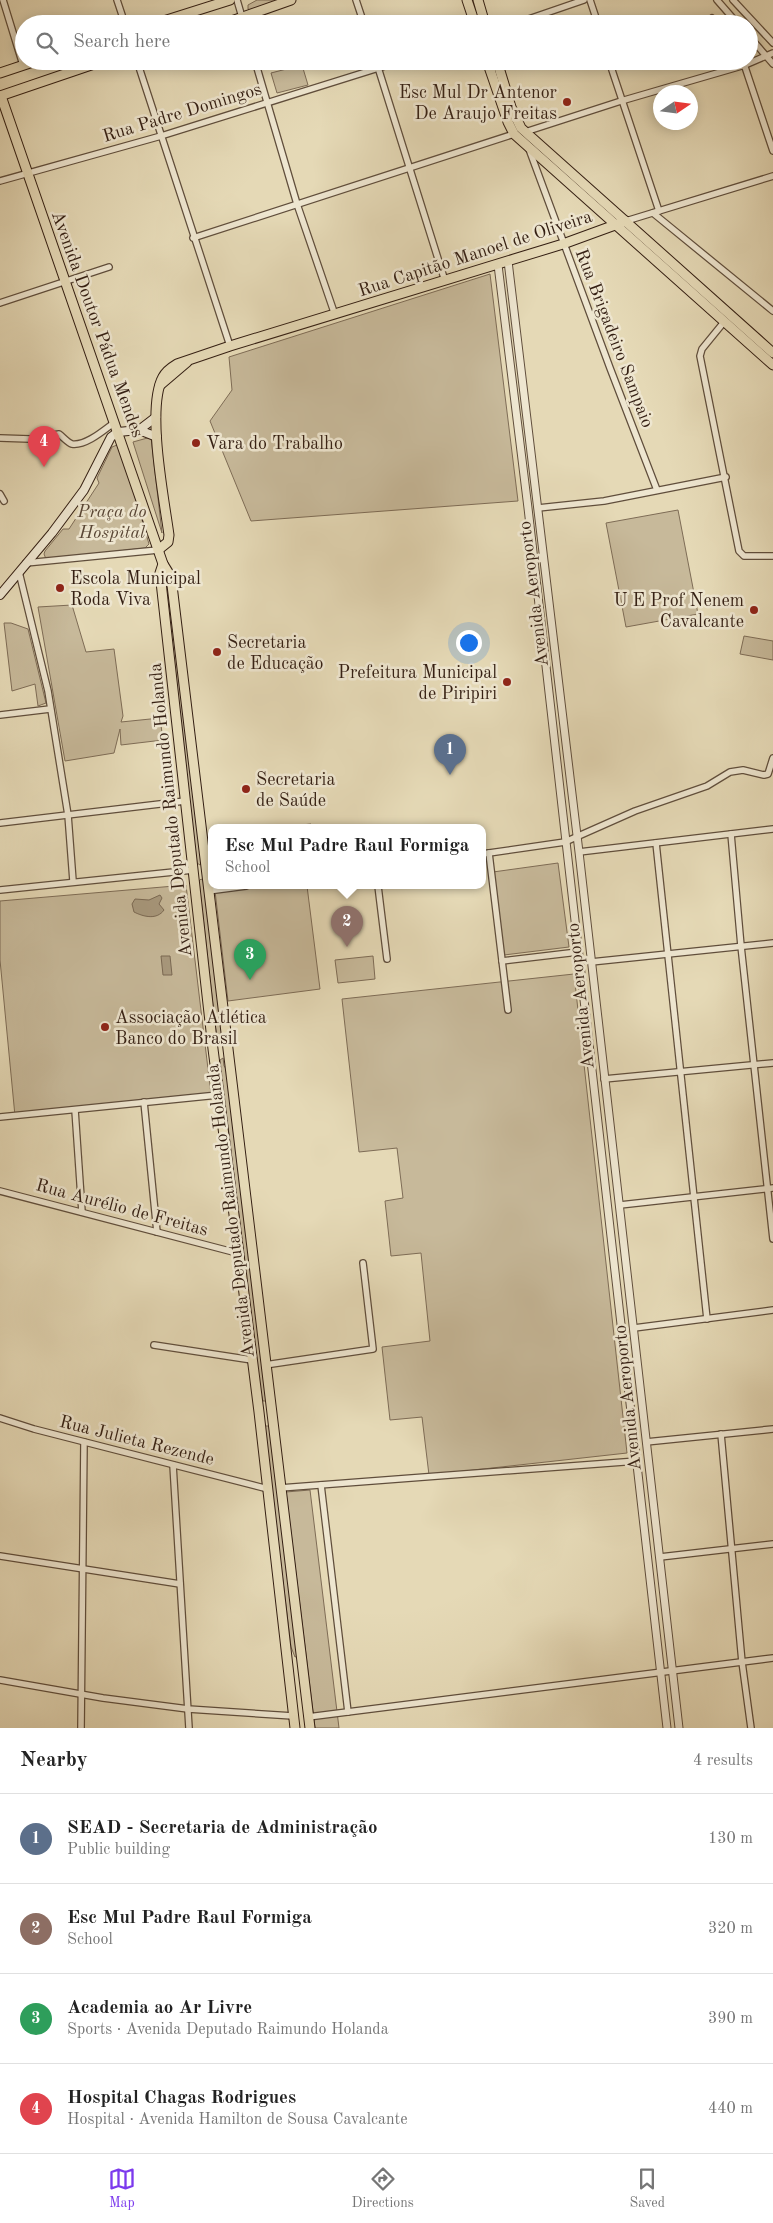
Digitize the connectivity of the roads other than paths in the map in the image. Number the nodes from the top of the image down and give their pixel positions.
1 (3, 0) edge
2 (117, 0) edge
3 (230, 0) edge
4 (237, 0) edge
5 (291, 0) edge
6 (356, 0) edge
7 (467, 0) edge
8 (478, 0) edge
9 (584, 0) edge
10 (590, 0) edge
11 (717, 0) edge
12 (733, 0) edge
13 (122, 15) edge
14 (182, 15) edge
15 (242, 15) edge
16 (255, 15) edge
17 (361, 15) edge
18 (472, 15) edge
19 (482, 15) edge
20 (540, 15) edge
21 (595, 15) edge
22 (730, 15) edge
23 (747, 15) edge
24 (758, 27) edge
25 (15, 41) edge
26 (773, 43) edge
27 (758, 46) edge
28 (773, 53) edge
29 (766, 55) junction
30 (758, 58) edge
31 (773, 64) edge
32 (15, 68) edge
33 (67, 70) edge
34 (140, 70) edge
35 (257, 70) edge
36 (375, 70) edge
37 (378, 70) edge
38 (491, 70) edge
39 (499, 70) edge
40 (612, 70) edge
41 (721, 70) edge
42 (746, 70) edge
43 (0, 73) edge
44 (0, 96) edge
45 (621, 101) junction
46 (266, 102) junction
47 (508, 109) junction
48 (525, 132) junction
49 (514, 134) junction
50 (161, 136) junction
51 (532, 145) junction
52 (773, 151) edge
53 (559, 162) junction
54 (410, 169) junction
55 (554, 170) junction
56 (26, 172) junction
57 (773, 176) edge
58 (0, 180) edge
59 (297, 204) junction
60 (656, 212) junction
61 (626, 221) junction
62 (616, 225) junction
63 (193, 238) junction
64 (564, 244) junction
65 (508, 261) junction
66 (498, 264) junction
67 (109, 267) dead end
68 (445, 281) junction
69 (66, 283) junction
70 (0, 303) edge
71 (773, 311) edge
72 (335, 315) junction
73 (724, 322) junction
74 (230, 346) junction
75 (773, 353) edge
76 (773, 365) edge
77 (156, 417) junction
78 (115, 422) junction
79 (139, 430) junction
80 (118, 432) junction
81 (157, 437) junction
82 (0, 438) edge
83 (726, 477) junction
84 (657, 490) junction
85 (0, 494) edge
86 (4, 501) dead end
87 (538, 508) junction
88 (158, 550) junction
89 (773, 556) edge
90 (26, 563) junction
91 (19, 572) junction
92 (165, 572) junction
93 (0, 595) edge
94 (50, 709) junction
95 (0, 715) edge
96 (773, 763) edge
97 (185, 801) junction
98 (68, 815) junction
99 (0, 823) edge
100 (773, 829) edge
101 (731, 834) junction
102 (576, 838) junction
103 (565, 842) junction
104 (656, 843) junction
105 (579, 852) junction
106 (486, 853) edge
107 (486, 859) edge
108 (193, 870) junction
109 (73, 881) junction
110 (223, 889) edge
111 (378, 889) edge
112 (0, 890) edge
113 (208, 891) junction
114 (773, 943) edge
115 (741, 946) junction
116 (578, 952) junction
117 (668, 954) junction
118 (387, 959) dead end
119 (502, 960) junction
120 (591, 962) junction
121 (508, 1010) dead end
122 (213, 1049) junction
123 (227, 1049) junction
124 (773, 1063) edge
125 (754, 1064) junction
126 (681, 1072) junction
127 (604, 1079) junction
128 (218, 1095) junction
129 (144, 1102) junction
130 (74, 1110) junction
131 (0, 1118) edge
132 (770, 1188) edge
133 (0, 1191) edge
134 (695, 1196) junction
135 (620, 1205) junction
136 (82, 1212) junction
137 (157, 1232) junction
138 (773, 1239) edge
139 (237, 1253) junction
140 (363, 1264) dead end
141 (773, 1310) edge
142 (707, 1319) junction
143 (634, 1328) junction
144 (154, 1345) dead end
145 (252, 1360) junction
146 (265, 1365) junction
147 (259, 1412) junction
148 (270, 1412) junction
149 (0, 1418) edge
150 (773, 1429) edge
151 (721, 1434) junction
152 (84, 1442) junction
153 (646, 1442) junction
154 (637, 1461) junction
155 (172, 1465) junction
156 (321, 1485) junction
157 (280, 1488) junction
158 (268, 1489) junction
159 (773, 1544) edge
160 (731, 1549) junction
161 (0, 1556) edge
162 (660, 1558) junction
163 (83, 1570) junction
164 (180, 1584) junction
165 (773, 1658) edge
166 (742, 1662) junction
167 (302, 1663) junction
168 (287, 1665) junction
169 (672, 1671) junction
170 (661, 1673) junction
171 (0, 1680) edge
172 (81, 1695) junction
173 (188, 1709) junction
174 (348, 1712) junction
175 (293, 1716) junction
176 (308, 1716) junction
177 (81, 1728) edge
178 (189, 1728) edge
179 (294, 1728) edge
180 (310, 1728) edge
181 (667, 1728) edge
182 (679, 1728) edge
183 (751, 1728) edge

1 - 25 street
2 - 13 street
3 - 14 main road
4 - 15 street
5 - 16 main road
6 - 17 street
7 - 18 main road
8 - 19 main road
9 - 20 street
10 - 21 street
11 - 22 street
12 - 23 street
24 - 26 street
27 - 29 street
28 - 29 street
29 - 30 street
29 - 31 street
32 - 43 main road
33 - 44 main road
34 - 50 street
35 - 46 street
36 - 46 street, Rua Padre Domingos
37 - 54 street
38 - 47 main road
39 - 47 main road
40 - 45 street
41 - 45 street
42 - 52 street
44 - 56 main road, Avenida Doutor Pádua Mendes
45 - 48 street
45 - 60 street
46 - 50 street, Rua Padre Domingos
46 - 59 street
47 - 48 main road
47 - 49 main road
48 - 51 main road
49 - 51 main road
49 - 54 street
50 - 56 street, Rua Padre Domingos
50 - 63 street
51 - 53 main road
51 - 55 main road
51 - 64 street, Rua Brigadeiro Sampaio
53 - 55 main road
53 - 61 main road
54 - 59 street
54 - 68 street
55 - 62 main road
56 - 58 street, Rua Padre Domingos
56 - 69 main road, Avenida Doutor Pádua Mendes
57 - 60 street, Rua Capitão Manoel de Oliveira
59 - 63 street
59 - 72 street
60 - 61 street, Rua Capitão Manoel de Oliveira
60 - 71 street
61 - 62 main road, Rua Capitão Manoel de Oliveira
61 - 75 main road
62 - 64 main road, Rua Capitão Manoel de Oliveira
62 - 73 main road
63 - 74 street
64 - 65 main road, Rua Capitão Manoel de Oliveira
64 - 84 street, Rua Brigadeiro Sampaio
65 - 66 main road, Rua Capitão Manoel de Oliveira
65 - 87 street, Avenida Aeroporto
66 - 68 main road, Rua Capitão Manoel de Oliveira
66 - 103 street, Avenida Aeroporto
67 - 69 street
68 - 72 main road, Rua Capitão Manoel de Oliveira
69 - 70 street
69 - 78 main road, Avenida Doutor Pádua Mendes
72 - 74 main road, Rua Capitão Manoel de Oliveira
73 - 76 main road
73 - 83 street
74 - 77 main road, Rua Capitão Manoel de Oliveira
77 - 79 main road
77 - 81 main road
78 - 80 main road, Avenida Doutor Pádua Mendes
78 - 82 street
79 - 80 main road
79 - 81 main road
80 - 88 main road, Avenida Doutor Pádua Mendes
80 - 90 main road
81 - 88 main road
83 - 84 street
83 - 89 street
84 - 87 street
85 - 86 street
87 - 102 street, Avenida Aeroporto
88 - 90 street
88 - 92 main road, Avenida Doutor Pádua Mendes
90 - 91 main road
91 - 93 main road
91 - 94 street
92 - 97 main road, Avenida Deputado Raimundo Holanda
92 - 113 main road, Avenida Deputado Raimundo Holanda
94 - 95 street
94 - 98 street
96 - 102 street
97 - 98 street
97 - 108 main road, Avenida Deputado Raimundo Holanda
98 - 99 street
98 - 109 street
100 - 101 street
101 - 104 street
101 - 115 street
102 - 103 street
102 - 105 street, Avenida Aeroporto
103 - 106 street
103 - 116 street, Avenida Aeroporto
104 - 105 street
104 - 117 street
105 - 120 street, Avenida Aeroporto
107 - 119 street
108 - 109 street
108 - 122 main road, Avenida Deputado Raimundo Holanda
109 - 112 street
110 - 113 street
111 - 118 street
113 - 123 main road, Avenida Deputado Raimundo Holanda
114 - 115 street
115 - 117 street
115 - 125 street
116 - 119 street
116 - 154 street, Avenida Aeroporto
117 - 120 street
117 - 126 street
119 - 121 street
120 - 127 street, Avenida Aeroporto
122 - 123 main road
122 - 128 main road, Avenida Deputado Raimundo Holanda
123 - 146 main road, Avenida Deputado Raimundo Holanda
124 - 125 street
125 - 126 street
125 - 132 street
126 - 127 street
126 - 134 street
127 - 135 street, Avenida Aeroporto
128 - 129 street
128 - 139 main road, Avenida Deputado Raimundo Holanda
129 - 130 street
129 - 137 street
130 - 131 street
130 - 136 street
132 - 134 street
132 - 138 street
133 - 136 street, Rua Aurélio de Freitas
134 - 135 street
134 - 142 street
135 - 143 street, Avenida Aeroporto
136 - 137 street, Rua Aurélio de Freitas
137 - 139 street, Rua Aurélio de Freitas
139 - 145 main road, Avenida Deputado Raimundo Holanda
140 - 146 street
141 - 142 street
142 - 143 street
143 - 153 street, Avenida Aeroporto
144 - 145 street
145 - 147 main road, Avenida Deputado Raimundo Holanda
146 - 148 main road, Avenida Deputado Raimundo Holanda
147 - 148 main road
147 - 158 main road, Avenida Deputado Raimundo Holanda
148 - 157 main road, Avenida Deputado Raimundo Holanda
149 - 152 street, Rua Julieta Rezende
150 - 151 street
151 - 153 street
151 - 160 street
152 - 155 street, Rua Julieta Rezende
152 - 163 street
153 - 162 street, Avenida Aeroporto
154 - 156 street
154 - 170 street, Avenida Aeroporto
155 - 158 street, Rua Julieta Rezende
155 - 164 street
156 - 157 street
156 - 174 street
157 - 167 main road, Avenida Deputado Raimundo Holanda
158 - 168 main road, Avenida Deputado Raimundo Holanda
159 - 160 street
160 - 162 street
160 - 166 street
161 - 163 street
162 - 169 street, Avenida Aeroporto
163 - 164 street
163 - 172 street
164 - 173 street
165 - 166 street
166 - 169 street
166 - 183 street
167 - 168 main road
167 - 176 main road, Avenida Deputado Raimundo Holanda
168 - 175 main road, Avenida Deputado Raimundo Holanda
169 - 170 street
169 - 182 street, Avenida Aeroporto
170 - 174 street
170 - 181 street, Avenida Aeroporto
171 - 172 street
172 - 173 street
172 - 177 street
173 - 175 street
173 - 178 street
174 - 176 street
175 - 179 main road, Avenida Deputado Raimundo Holanda
176 - 180 main road, Avenida Deputado Raimundo Holanda

